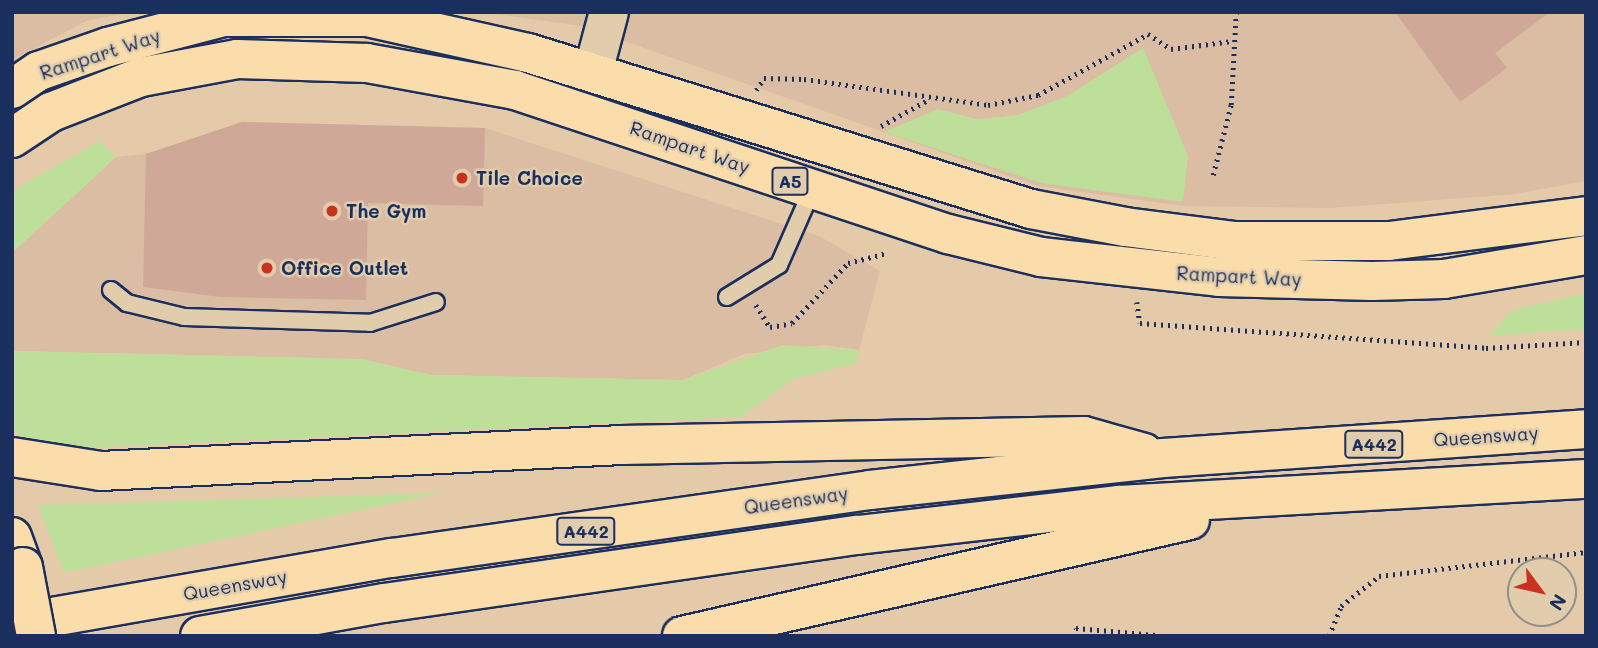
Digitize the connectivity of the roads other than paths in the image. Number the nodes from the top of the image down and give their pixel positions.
1 (609, 12) edge
2 (593, 72) junction
3 (12, 89) edge
4 (12, 138) edge
5 (812, 190) junction
6 (1586, 216) edge
7 (1586, 255) edge
8 (111, 290) dead end
9 (727, 297) dead end
10 (436, 302) dead end
11 (1586, 429) edge
12 (12, 457) edge
13 (1163, 458) junction
14 (1586, 479) edge
15 (1259, 498) junction
16 (17, 552) edge
17 (12, 624) edge
18 (36, 636) edge
19 (200, 636) edge
20 (682, 636) edge

1 - 2 street
2 - 3 main road, Rampart Way / A5
2 - 6 main road, Rampart Way / A5
4 - 5 main road, Rampart Way / A5
5 - 7 main road, Rampart Way / A5
5 - 9 lane
8 - 10 lane
11 - 13 main road, Queensway / A442
12 - 13 main road, A442
13 - 17 main road, Queensway / A442
14 - 15 main road, A442
15 - 19 main road, A442
15 - 20 main road, A442
16 - 18 main road, bridge

